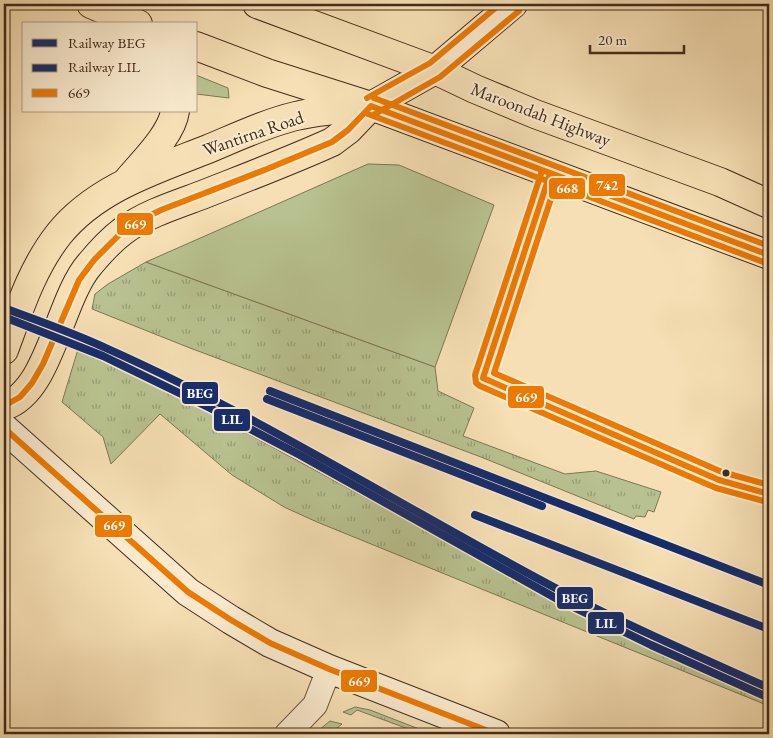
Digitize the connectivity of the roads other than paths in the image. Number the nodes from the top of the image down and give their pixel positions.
1 (91, 4) edge
2 (257, 4) edge
3 (513, 4) edge
4 (129, 22) edge
5 (198, 47) edge
6 (435, 70) junction
7 (371, 106) junction
8 (175, 112) edge
9 (550, 174) junction
10 (127, 181) junction
11 (769, 204) edge
12 (769, 256) edge
13 (4, 350) edge
14 (4, 406) edge
15 (4, 428) edge
16 (769, 494) edge
17 (329, 669) junction
18 (287, 734) edge
19 (496, 734) edge

1 - 4 main road
2 - 6 main road, Maroondah Highway
3 - 6 main road
5 - 7 main road
6 - 7 main road
6 - 11 main road, Maroondah Highway
7 - 9 main road
7 - 10 main road, Wantirna Road
7 - 14 main road, Wantirna Road
8 - 10 main road
9 - 12 main road
9 - 16 lane
10 - 13 main road, Wantirna Road
15 - 17 main road
17 - 18 street
17 - 19 main road

